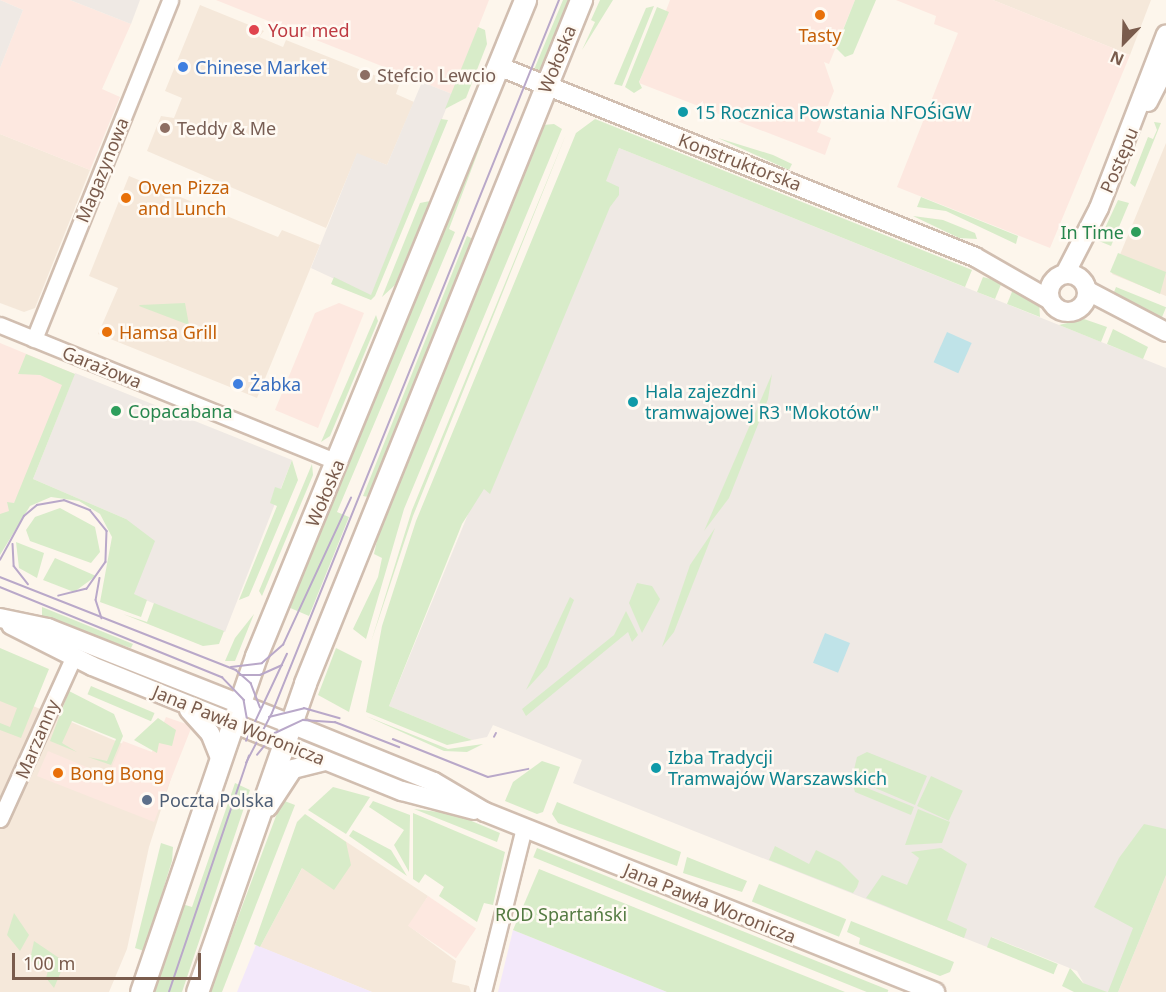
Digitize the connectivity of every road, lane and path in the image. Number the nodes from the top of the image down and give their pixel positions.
1 (171, 0) edge
2 (525, 0) edge
3 (581, 0) edge
4 (1166, 34) edge
5 (498, 66) junction
6 (1166, 67) edge
7 (546, 86) junction
8 (1140, 113) junction
9 (1100, 208) junction
10 (981, 260) junction
11 (1061, 276) junction
12 (1086, 286) junction
13 (1050, 300) junction
14 (1078, 309) junction
15 (1135, 320) junction
16 (0, 325) edge
17 (1166, 332) edge
18 (34, 339) junction
19 (338, 462) junction
20 (0, 618) edge
21 (73, 658) junction
22 (172, 698) junction
23 (235, 714) junction
24 (287, 734) junction
25 (220, 758) junction
26 (328, 761) junction
27 (485, 812) junction
28 (0, 819) edge
29 (524, 828) junction
30 (254, 831) junction
31 (141, 992) edge
32 (197, 992) edge
33 (483, 992) edge
34 (934, 992) edge

1 - 18 street, Magazynowa
2 - 5 main road, Wołoska
3 - 7 main road, Wołoska
4 - 8 street, Postępu
5 - 7 street, Konstruktorska
5 - 19 main road, Wołoska
6 - 8 street, Postępu
7 - 10 street, Konstruktorska
7 - 24 main road, Wołoska
8 - 9 street, Postępu
9 - 11 street, Postępu
9 - 12 street, Postępu
10 - 11 street, Konstruktorska
10 - 13 street, Konstruktorska
11 - 12 street, Konstruktorska
11 - 13 street, Postępu
12 - 14 street, Postępu
12 - 15 street
13 - 14 street, Konstruktorska
14 - 15 street
15 - 17 street
16 - 18 street, Garażowa
18 - 19 street, Garażowa
19 - 23 main road, Wołoska
20 - 21 street, Jana Pawła Woronicza
20 - 23 street, Jana Pawła Woronicza
21 - 22 street, Jana Pawła Woronicza
21 - 28 street, Marzanny
22 - 23 street, Jana Pawła Woronicza
22 - 25 street
23 - 24 street, Jana Pawła Woronicza
23 - 25 main road, Wołoska
24 - 26 street, Jana Pawła Woronicza
24 - 27 street, Jana Pawła Woronicza
24 - 30 main road, Wołoska
25 - 31 main road, Wołoska
26 - 27 street, Jana Pawła Woronicza
26 - 30 street
27 - 29 street, Jana Pawła Woronicza
29 - 33 street
29 - 34 street, Jana Pawła Woronicza
30 - 32 main road, Wołoska

